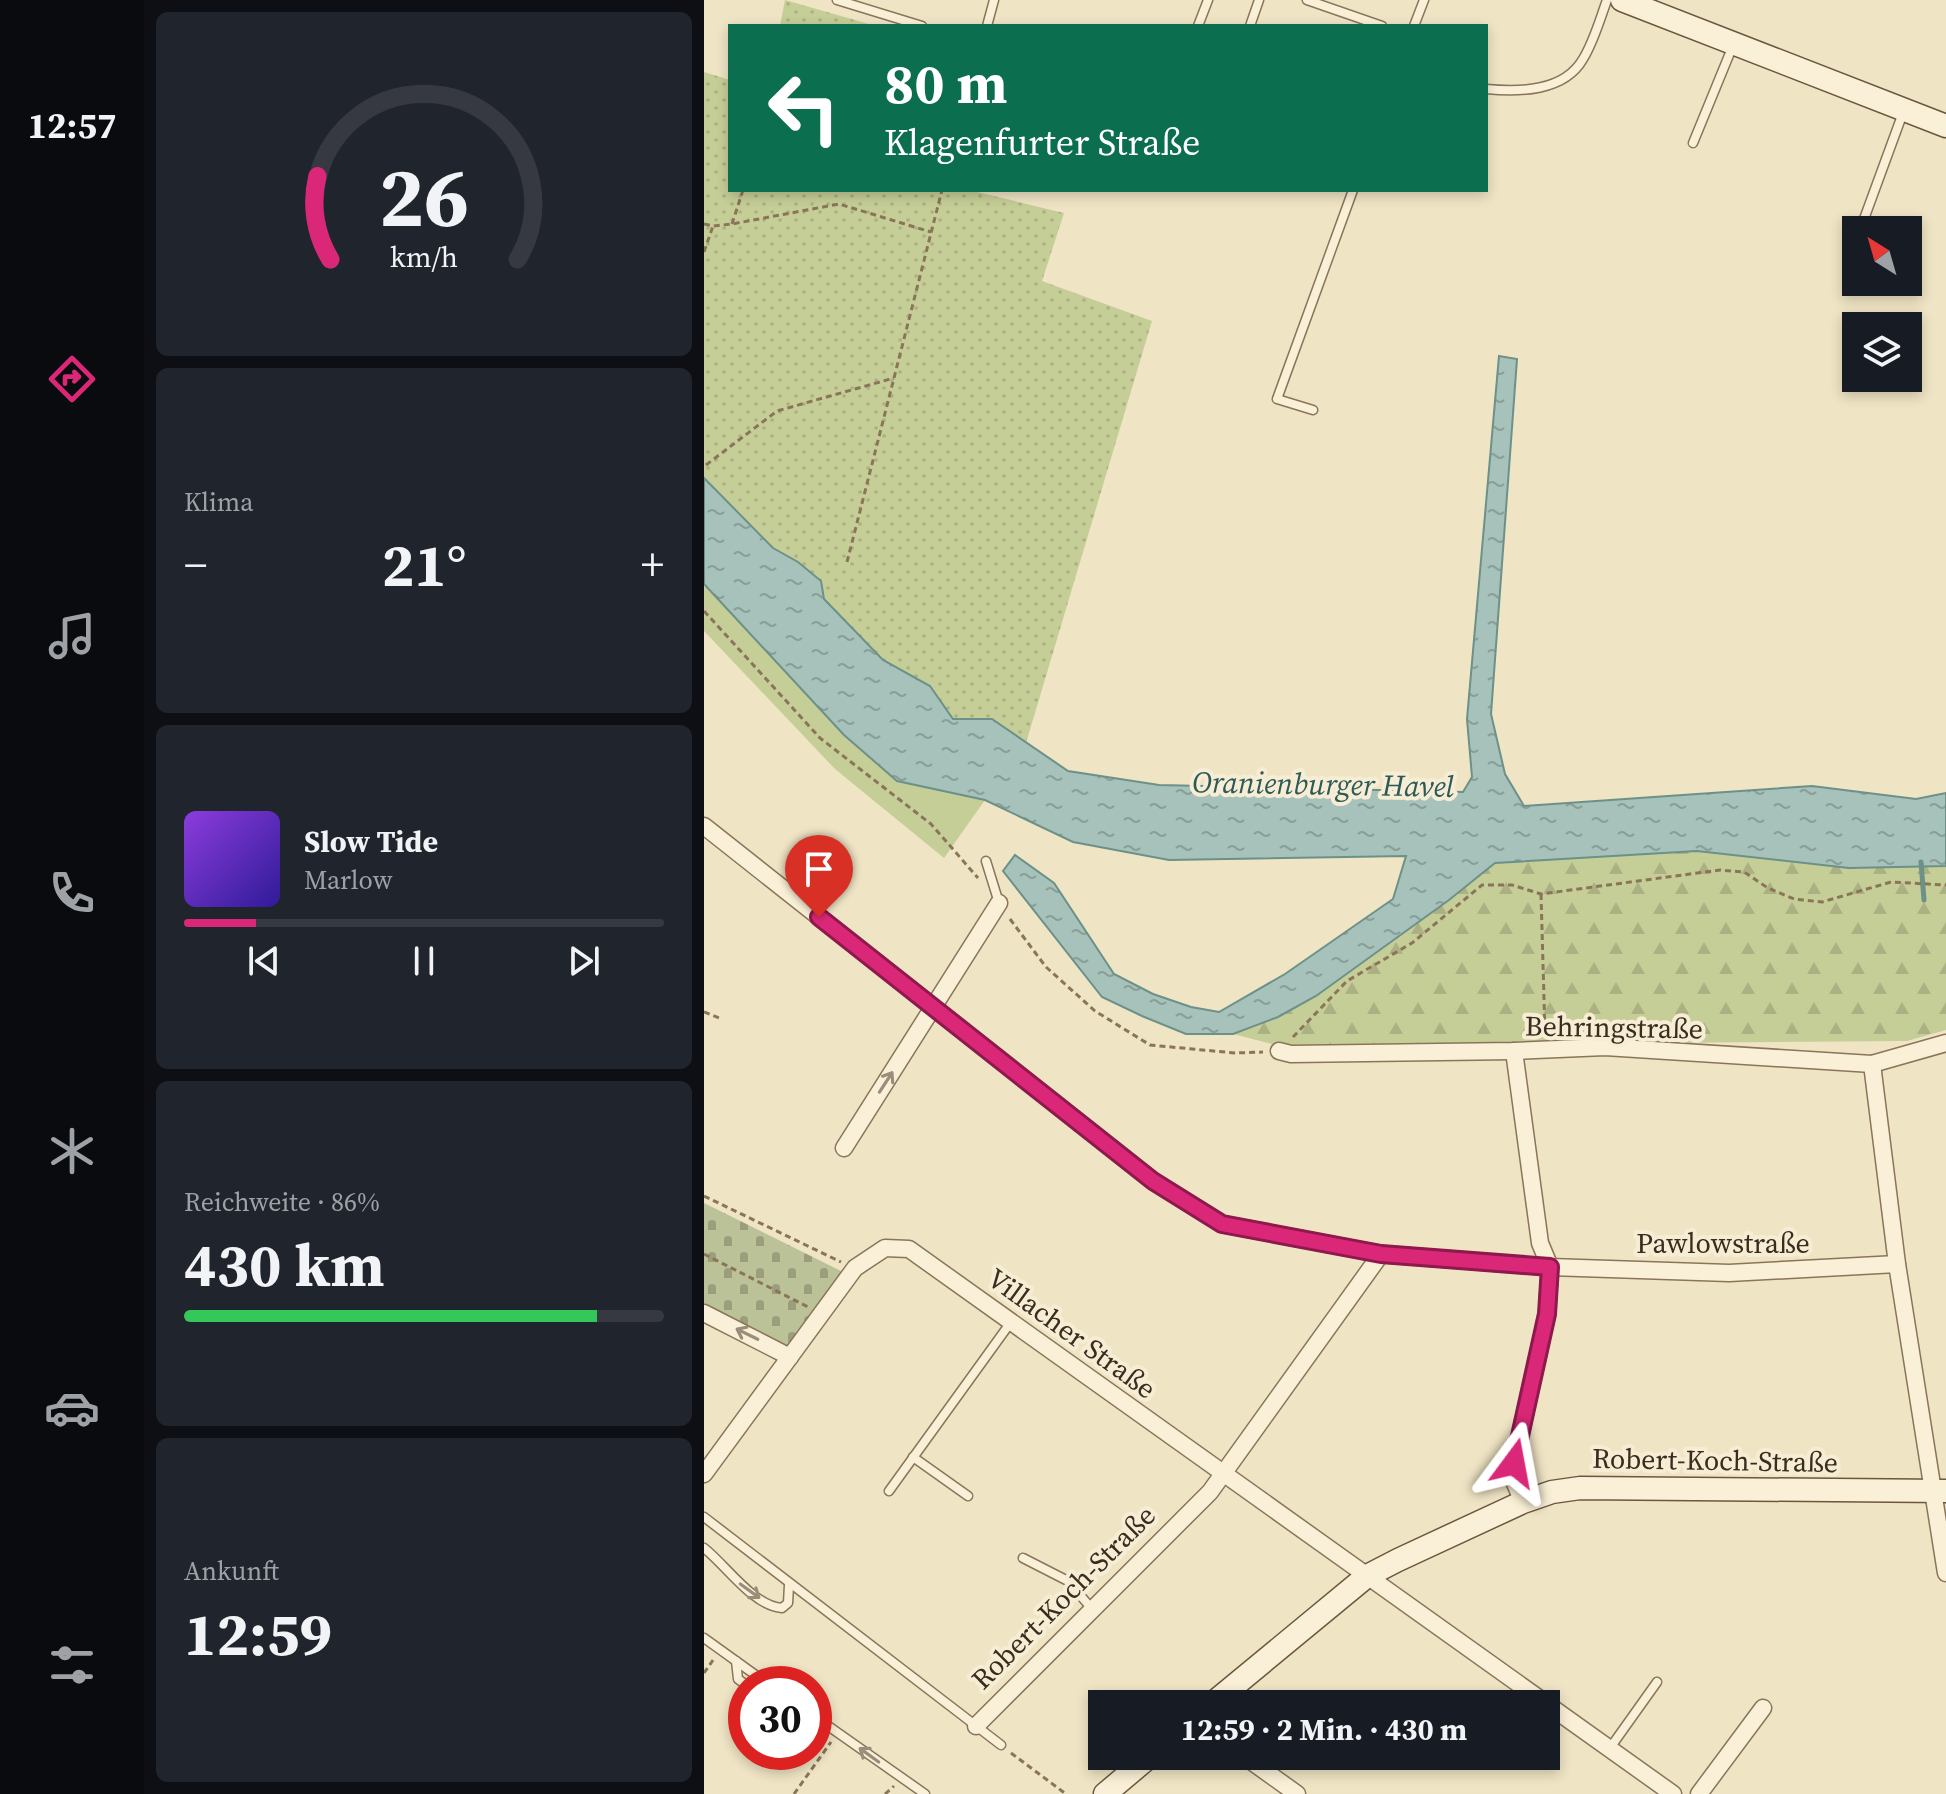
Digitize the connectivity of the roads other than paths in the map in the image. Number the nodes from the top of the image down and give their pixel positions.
1 (837, 0) edge
2 (994, 0) edge
3 (1208, 0) edge
4 (1259, 0) edge
5 (1307, 0) edge
6 (1424, 0) edge
7 (1607, 0) edge
8 (1622, 0) edge
9 (915, 24) edge
10 (988, 24) edge
11 (1199, 24) edge
12 (1251, 24) edge
13 (1376, 24) edge
14 (1415, 24) edge
15 (1734, 43) junction
16 (1488, 89) edge
17 (1904, 109) junction
18 (1946, 126) edge
19 (1693, 143) dead end
20 (1352, 192) edge
21 (1865, 216) edge
22 (1313, 410) dead end
23 (704, 826) edge
24 (986, 861) dead end
25 (999, 903) joint
26 (934, 1007) junction
27 (1946, 1043) edge
28 (1279, 1051) road end
29 (1514, 1051) junction
30 (1872, 1064) junction
31 (844, 1148) dead end
32 (1381, 1254) junction
33 (1897, 1264) junction
34 (1550, 1267) junction
35 (704, 1313) edge
36 (1011, 1321) junction
37 (790, 1357) junction
38 (913, 1457) junction
39 (704, 1474) edge
40 (1224, 1474) junction
41 (889, 1491) dead end
42 (1939, 1492) edge
43 (968, 1496) dead end
44 (1523, 1502) junction
45 (704, 1517) edge
46 (704, 1548) edge
47 (1023, 1558) dead end
48 (1946, 1573) edge
49 (1367, 1576) junction
50 (789, 1584) junction
51 (1093, 1610) junction
52 (704, 1638) edge
53 (736, 1661) junction
54 (737, 1666) edge
55 (743, 1666) edge
56 (1657, 1682) dead end
57 (1229, 1690) edge
58 (1763, 1708) dead end
59 (976, 1726) junction
60 (832, 1729) edge
61 (1001, 1745) road end
62 (1609, 1749) junction
63 (1133, 1770) edge
64 (1264, 1770) edge
65 (925, 1794) edge
66 (1105, 1794) edge
67 (1297, 1794) edge
68 (1673, 1794) edge
69 (1699, 1794) edge

1 - 9 lane
2 - 10 lane
3 - 11 lane
4 - 12 lane
5 - 13 lane
6 - 14 lane
7 - 16 lane
8 - 15 street
15 - 17 street
15 - 19 lane
17 - 18 street
17 - 21 lane
20 - 22 lane
23 - 26 street, Pawlowstraße
24 - 25 lane
25 - 26 street
31 -> 26 street
26 - 32 street, Pawlowstraße
27 - 30 street, Behringstraße
28 - 29 street, Behringstraße
29 - 30 street, Behringstraße
29 - 34 street
30 - 33 street
32 - 34 street, Pawlowstraße
32 - 40 street
33 - 34 street, Pawlowstraße
33 - 42 street
34 - 44 street
37 -> 35 street
36 - 37 street, Villacher Straße
36 - 38 lane
36 - 40 street, Villacher Straße
37 - 39 street
38 - 41 lane
38 - 43 lane
40 - 49 street, Villacher Straße
40 - 51 street, Robert-Koch-Straße
42 - 44 street, Robert-Koch-Straße
42 - 48 street
44 - 49 street, Robert-Koch-Straße
45 - 50 lane
46 -> 50 lane
47 - 51 lane
49 - 57 street, Robert-Koch-Straße
49 - 62 street, Villacher Straße
50 - 59 lane
51 - 59 street, Robert-Koch-Straße
52 - 53 lane
53 - 54 lane
53 - 55 lane
56 - 62 lane
58 - 69 street
59 - 61 lane
65 -> 60 lane
62 - 68 street, Villacher Straße
63 - 66 street
64 - 67 street

